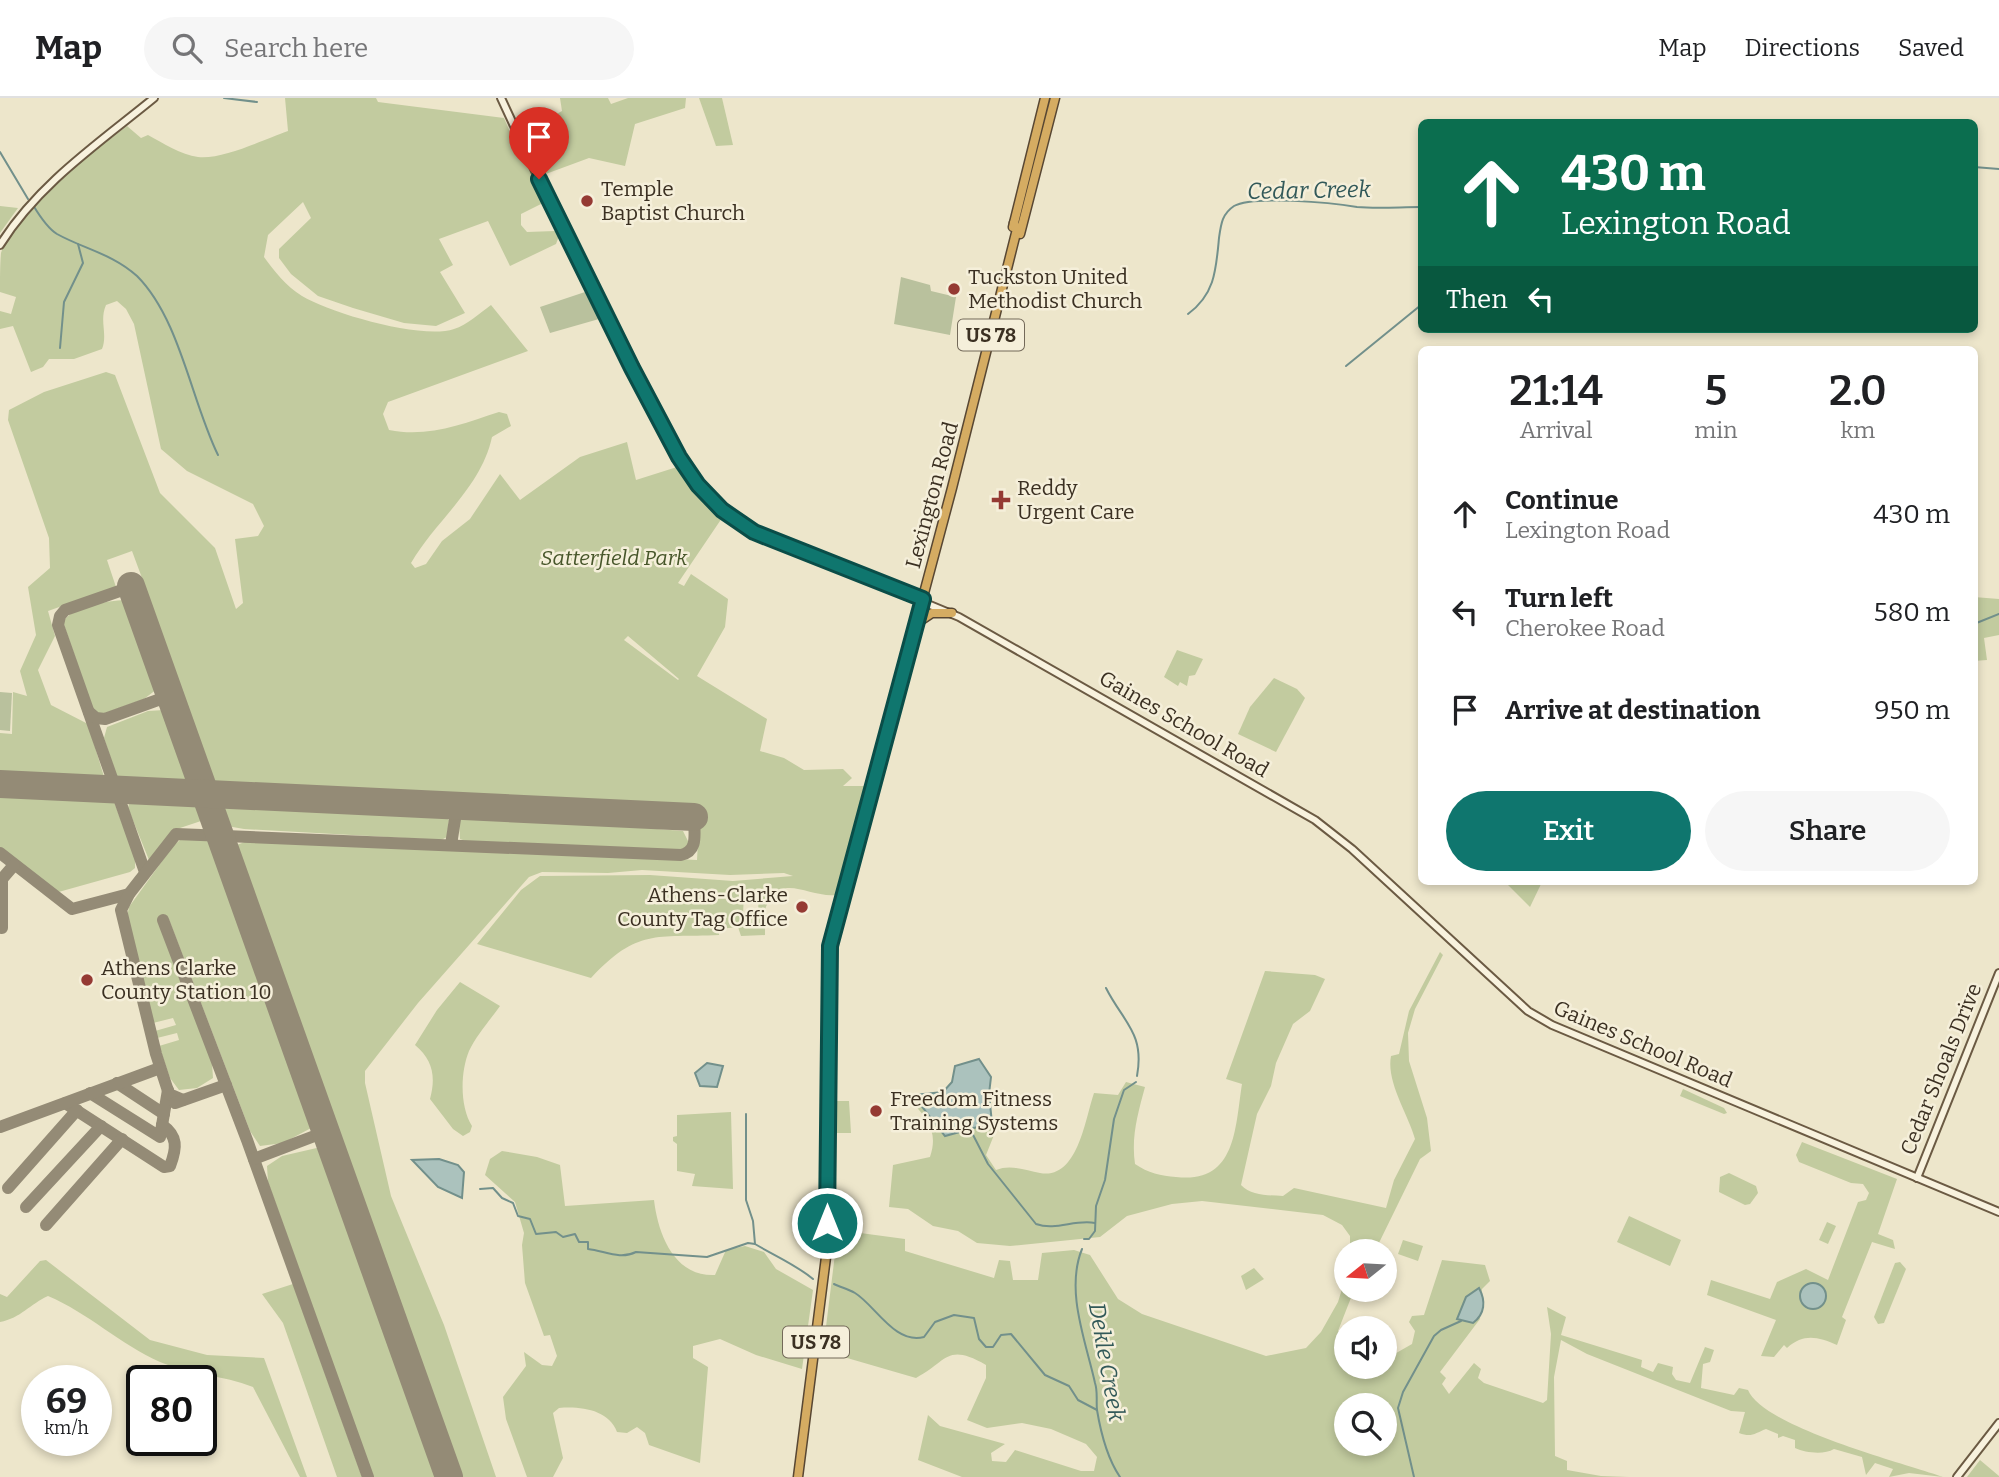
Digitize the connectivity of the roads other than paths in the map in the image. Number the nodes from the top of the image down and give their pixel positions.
1 (155, 98) edge
2 (501, 98) edge
3 (1045, 98) edge
4 (1055, 98) edge
5 (1017, 209) junction
6 (1024, 218) junction
7 (0, 245) edge
8 (1013, 246) junction
9 (923, 599) junction
10 (952, 613) junction
11 (917, 623) junction
12 (1999, 973) edge
13 (1917, 1178) junction
14 (1999, 1212) edge
15 (1999, 1423) edge
16 (798, 1477) edge
17 (1957, 1477) edge

1 - 7 main road
2 - 9 main road, Gaines School Road
3 - 5 highway, Lexington Road / US 78
4 - 6 highway, Lexington Road / US 78
5 - 6 highway
5 - 8 highway, Lexington Road / US 78
6 - 8 highway, Lexington Road / US 78
8 - 9 highway, Lexington Road / US 78
9 - 10 main road, Gaines School Road
9 - 11 highway, Lexington Road / US 78
10 - 11 highway
10 - 13 main road, Gaines School Road
11 - 16 highway, Lexington Road / US 78
12 - 13 main road, Cedar Shoals Drive
13 - 14 main road, Gaines School Road
15 - 17 main road

